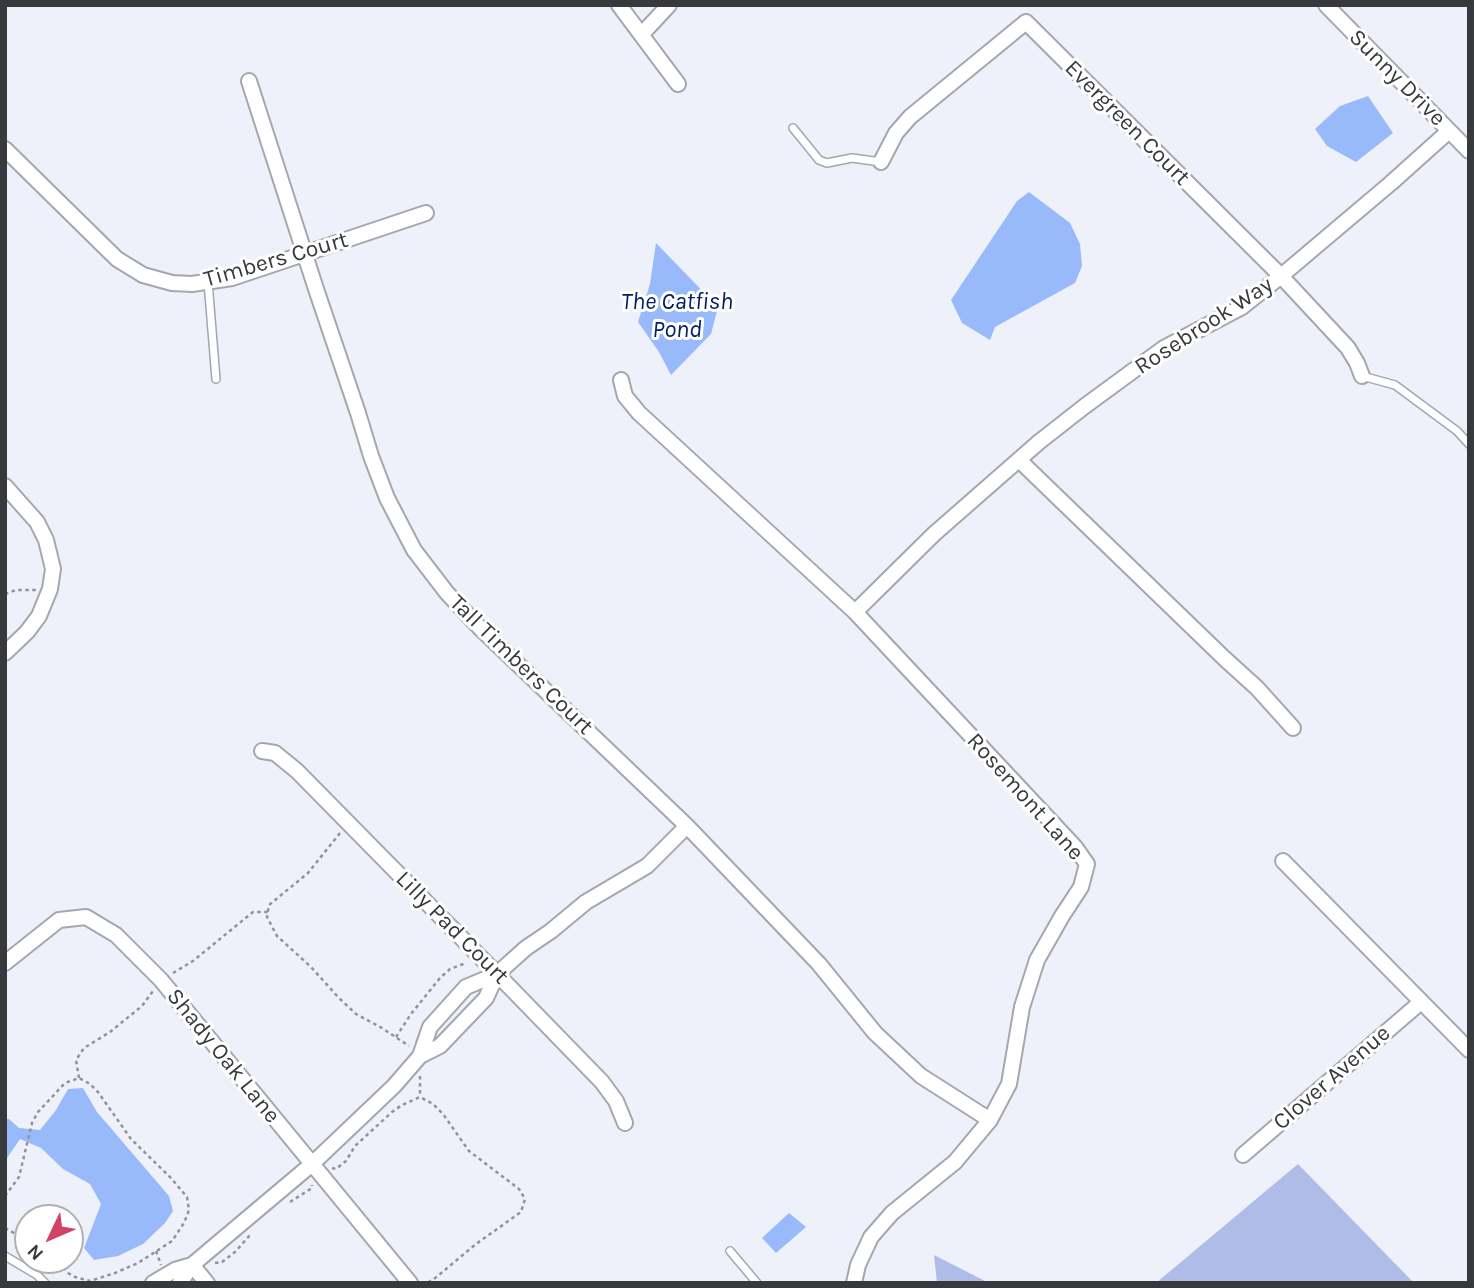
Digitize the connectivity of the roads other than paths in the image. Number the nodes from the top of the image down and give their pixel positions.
1 (619, 5) edge
2 (669, 5) edge
3 (1325, 5) edge
4 (642, 34) junction
5 (249, 81) dead end
6 (678, 84) dead end
7 (793, 128) dead end
8 (1449, 131) junction
9 (5, 149) edge
10 (1469, 151) edge
11 (881, 162) joint
12 (426, 213) dead end
13 (305, 254) junction
14 (1281, 276) junction
15 (208, 282) junction
16 (1362, 376) joint
17 (216, 379) dead end
18 (621, 380) dead end
19 (1469, 444) edge
20 (1019, 460) junction
21 (5, 486) edge
22 (856, 611) junction
23 (5, 653) edge
24 (1293, 728) dead end
25 (262, 751) dead end
26 (687, 826) junction
27 (1283, 861) dead end
28 (5, 963) edge
29 (497, 974) junction
30 (1421, 1002) junction
31 (1469, 1050) edge
32 (420, 1056) junction
33 (990, 1120) junction
34 (625, 1123) dead end
35 (1243, 1155) dead end
36 (312, 1164) junction
37 (730, 1251) dead end
38 (5, 1256) edge
39 (192, 1265) junction
40 (46, 1283) edge
41 (153, 1283) edge
42 (180, 1283) edge
43 (207, 1283) edge
44 (410, 1283) edge
45 (757, 1283) edge
46 (855, 1283) edge

1 - 4 street
2 - 4 street
3 - 8 street, Sunny Drive
4 - 6 street
5 - 13 street, Tall Timbers Court
7 - 11 lane
8 - 10 street, Sunny Drive
8 - 14 street, Rosebrook Way
9 - 15 street, Timbers Court
11 - 14 street, Evergreen Court
12 - 13 street, Timbers Court
13 - 15 street, Timbers Court
13 - 26 street, Tall Timbers Court
14 - 16 street, Evergreen Court
14 - 20 street, Rosebrook Way
15 - 17 lane
16 - 19 lane
18 - 22 street, Rosemont Lane
20 - 22 street, Rosebrook Way
20 - 24 street
21 - 23 street
22 - 33 street, Rosemont Lane
25 - 29 street, Lilly Pad Court
26 - 29 street
26 - 33 street, Tall Timbers Court
27 - 30 street
28 - 36 street, Shady Oak Lane
29 - 32 street
29 - 32 street
29 - 34 street, Lilly Pad Court
30 - 31 street
30 - 35 street, Clover Avenue
32 - 36 street
33 - 46 street, Rosemont Lane
36 - 39 street
36 - 44 street, Shady Oak Lane
37 - 45 lane
38 - 40 lane
39 - 41 street
39 - 42 street
39 - 43 street

